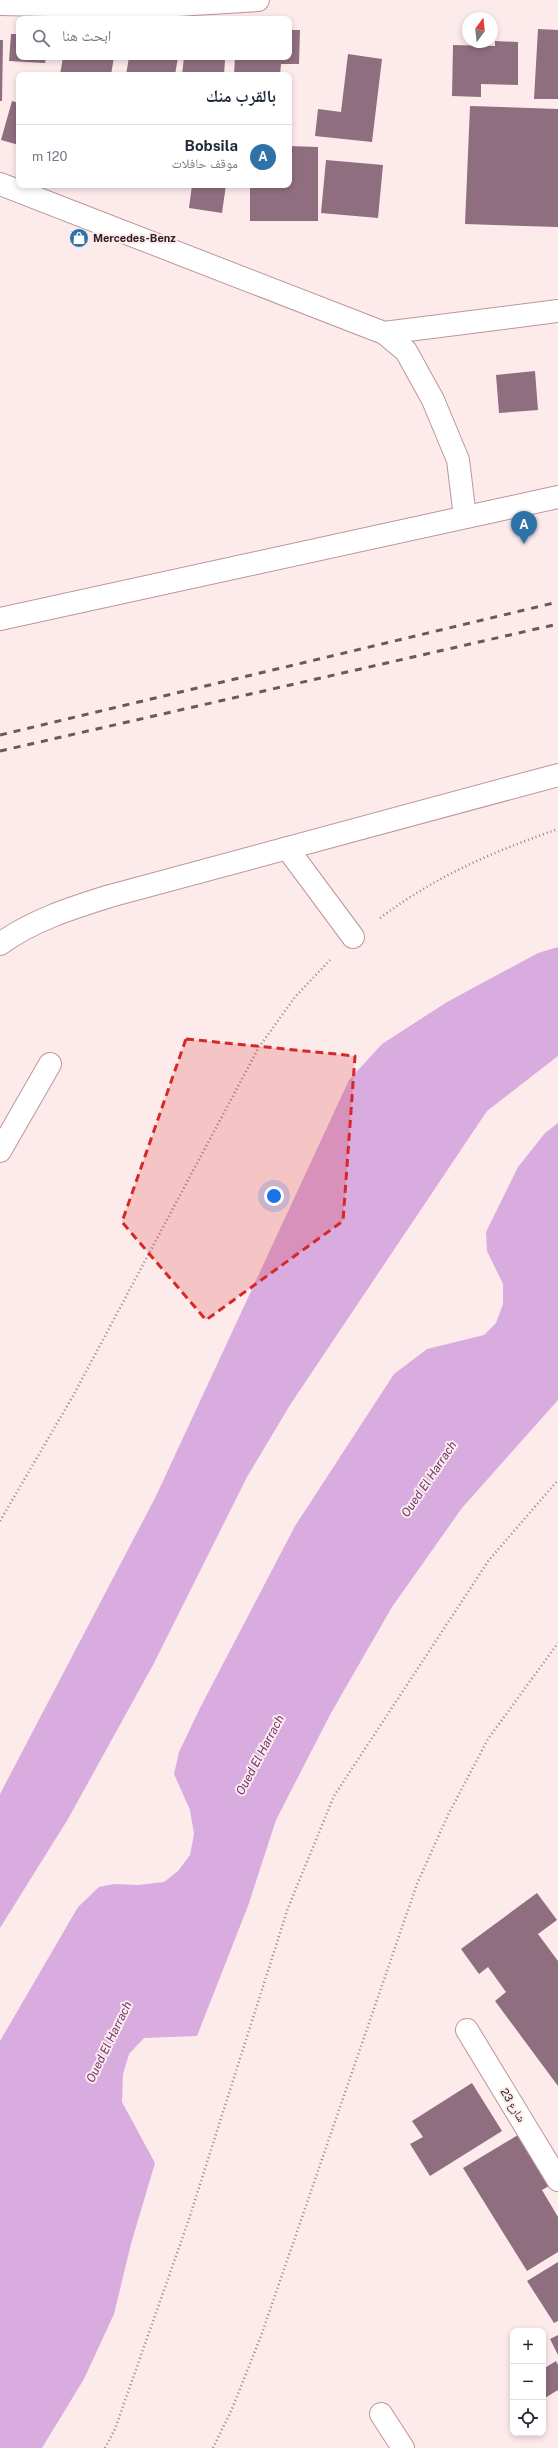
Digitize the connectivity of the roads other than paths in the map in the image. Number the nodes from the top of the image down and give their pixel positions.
1 (258, 0) edge
2 (144, 3) edge
3 (0, 4) edge
4 (0, 184) edge
5 (558, 311) edge
6 (384, 333) junction
7 (558, 496) edge
8 (465, 517) junction
9 (0, 619) edge
10 (558, 775) edge
11 (287, 848) junction
12 (353, 937) road end
13 (0, 944) edge
14 (50, 1064) dead end
15 (0, 1150) edge
16 (467, 2030) dead end
17 (558, 2180) edge
18 (381, 2414) dead end
19 (403, 2448) edge

1 - 2 street
2 - 3 street
4 - 6 street
5 - 6 street
6 - 8 street
7 - 8 street
8 - 9 street
10 - 11 street
11 - 12 street
11 - 13 street
14 - 15 street
16 - 17 street, شارع 23
18 - 19 street

